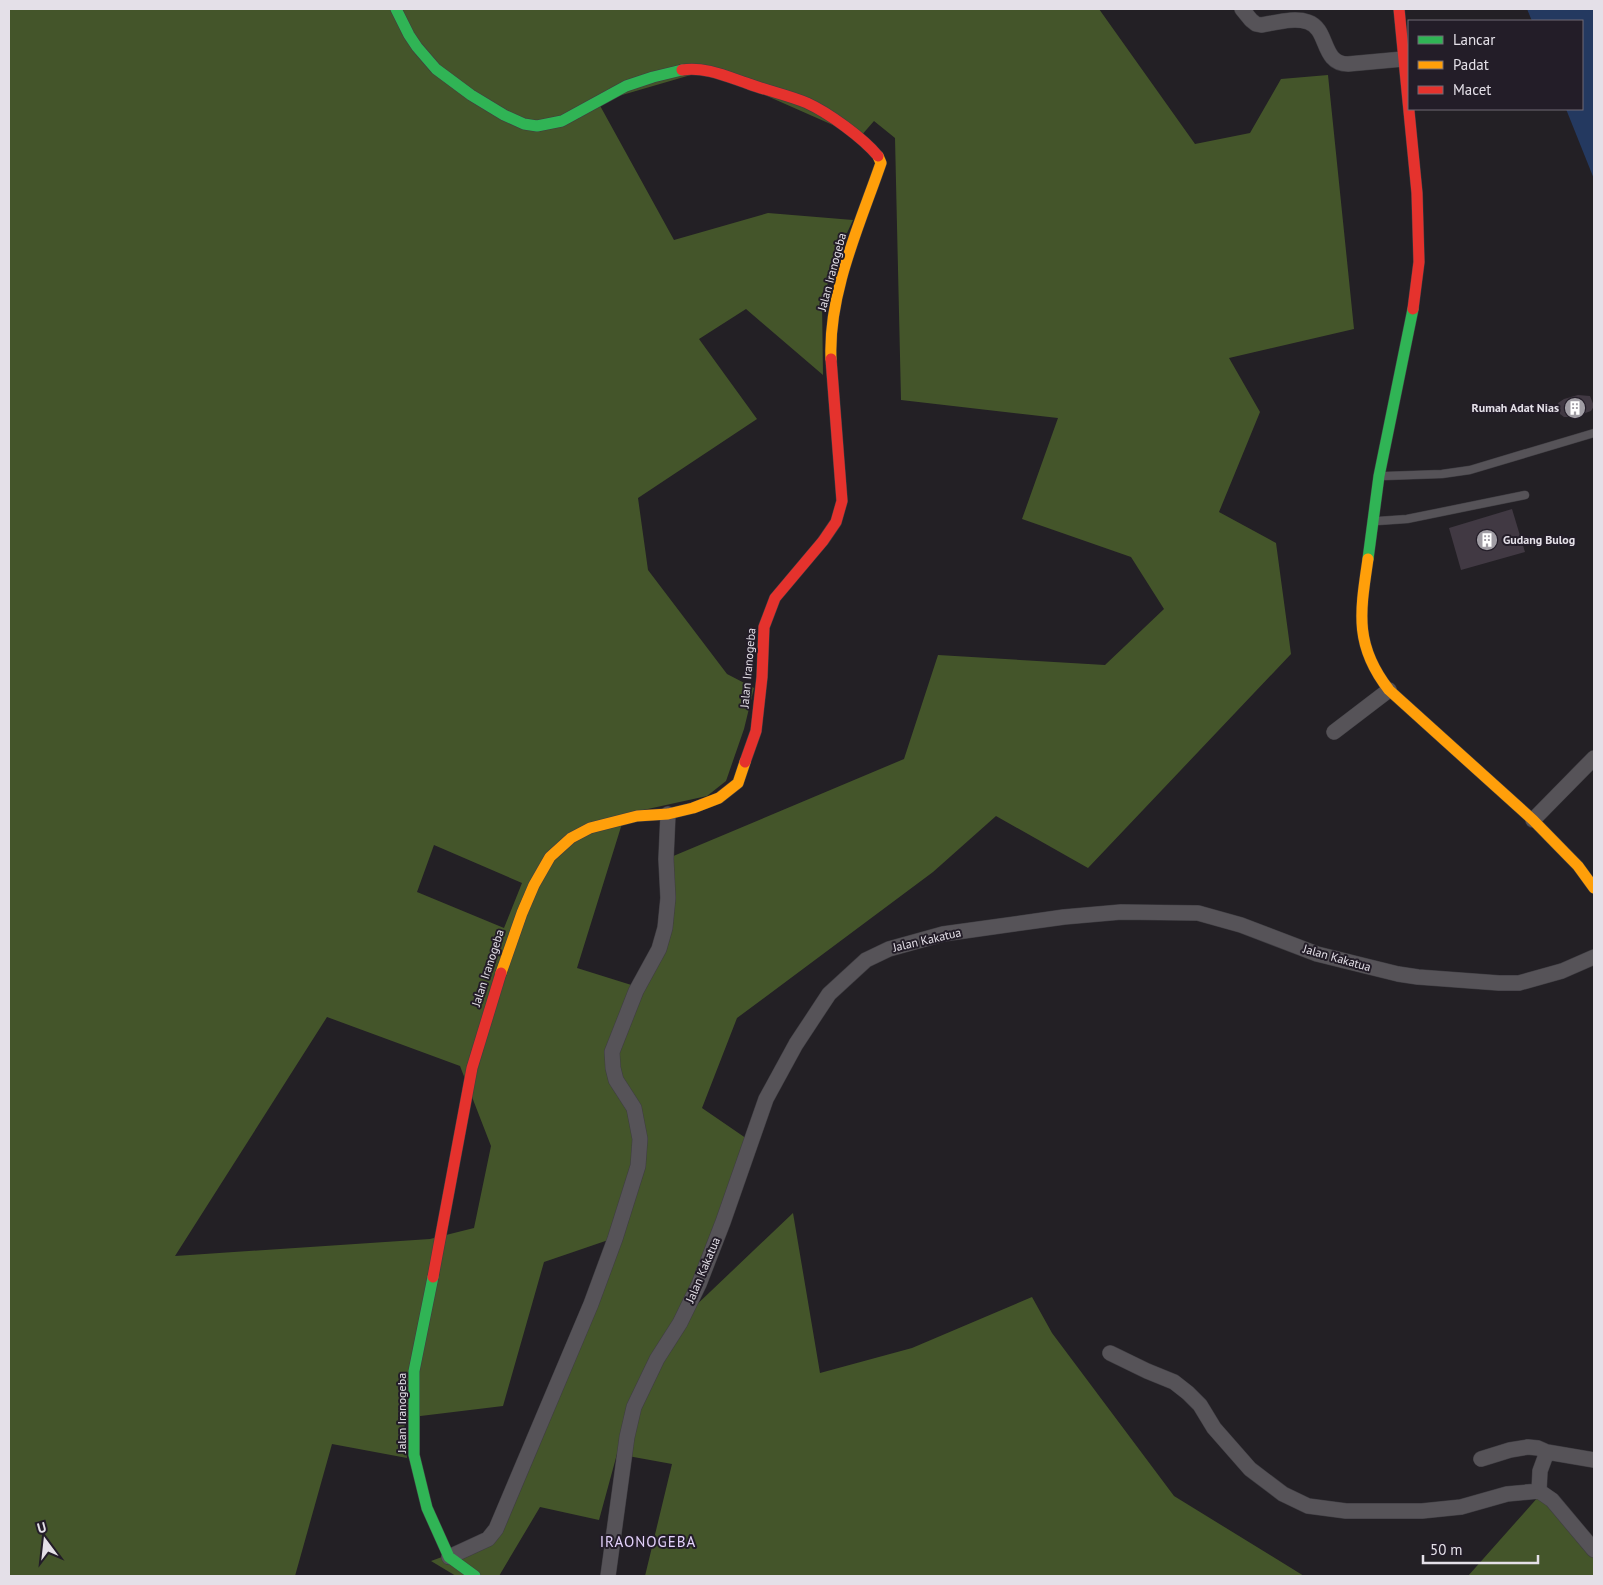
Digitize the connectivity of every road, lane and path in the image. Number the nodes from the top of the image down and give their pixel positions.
1 (396, 9) edge
2 (1242, 9) edge
3 (1399, 9) edge
4 (1403, 59) junction
5 (1408, 107) edge
6 (1408, 110) edge
7 (1594, 433) edge
8 (1379, 476) junction
9 (1525, 495) dead end
10 (1373, 522) junction
11 (1389, 690) junction
12 (1334, 732) dead end
13 (1594, 758) edge
14 (668, 814) junction
15 (1533, 820) junction
16 (1594, 888) edge
17 (1594, 956) edge
18 (1110, 1353) dead end
19 (1547, 1452) junction
20 (1481, 1459) dead end
21 (1594, 1460) edge
22 (1539, 1491) junction
23 (1594, 1550) edge
24 (448, 1557) junction
25 (475, 1576) edge
26 (608, 1576) edge

1 - 14 main road, Jalan Iranogeba
2 - 4 street
3 - 4 main road
4 - 5 main road
6 - 8 main road
7 - 8 lane
8 - 10 main road
9 - 10 lane
10 - 11 main road
11 - 12 street
11 - 15 main road
13 - 15 street
14 - 24 street
14 - 24 main road, Jalan Iranogeba
15 - 16 main road
17 - 26 street, Jalan Kakatua
18 - 22 street
19 - 20 street
19 - 21 street
19 - 22 street
22 - 23 street
24 - 25 main road

